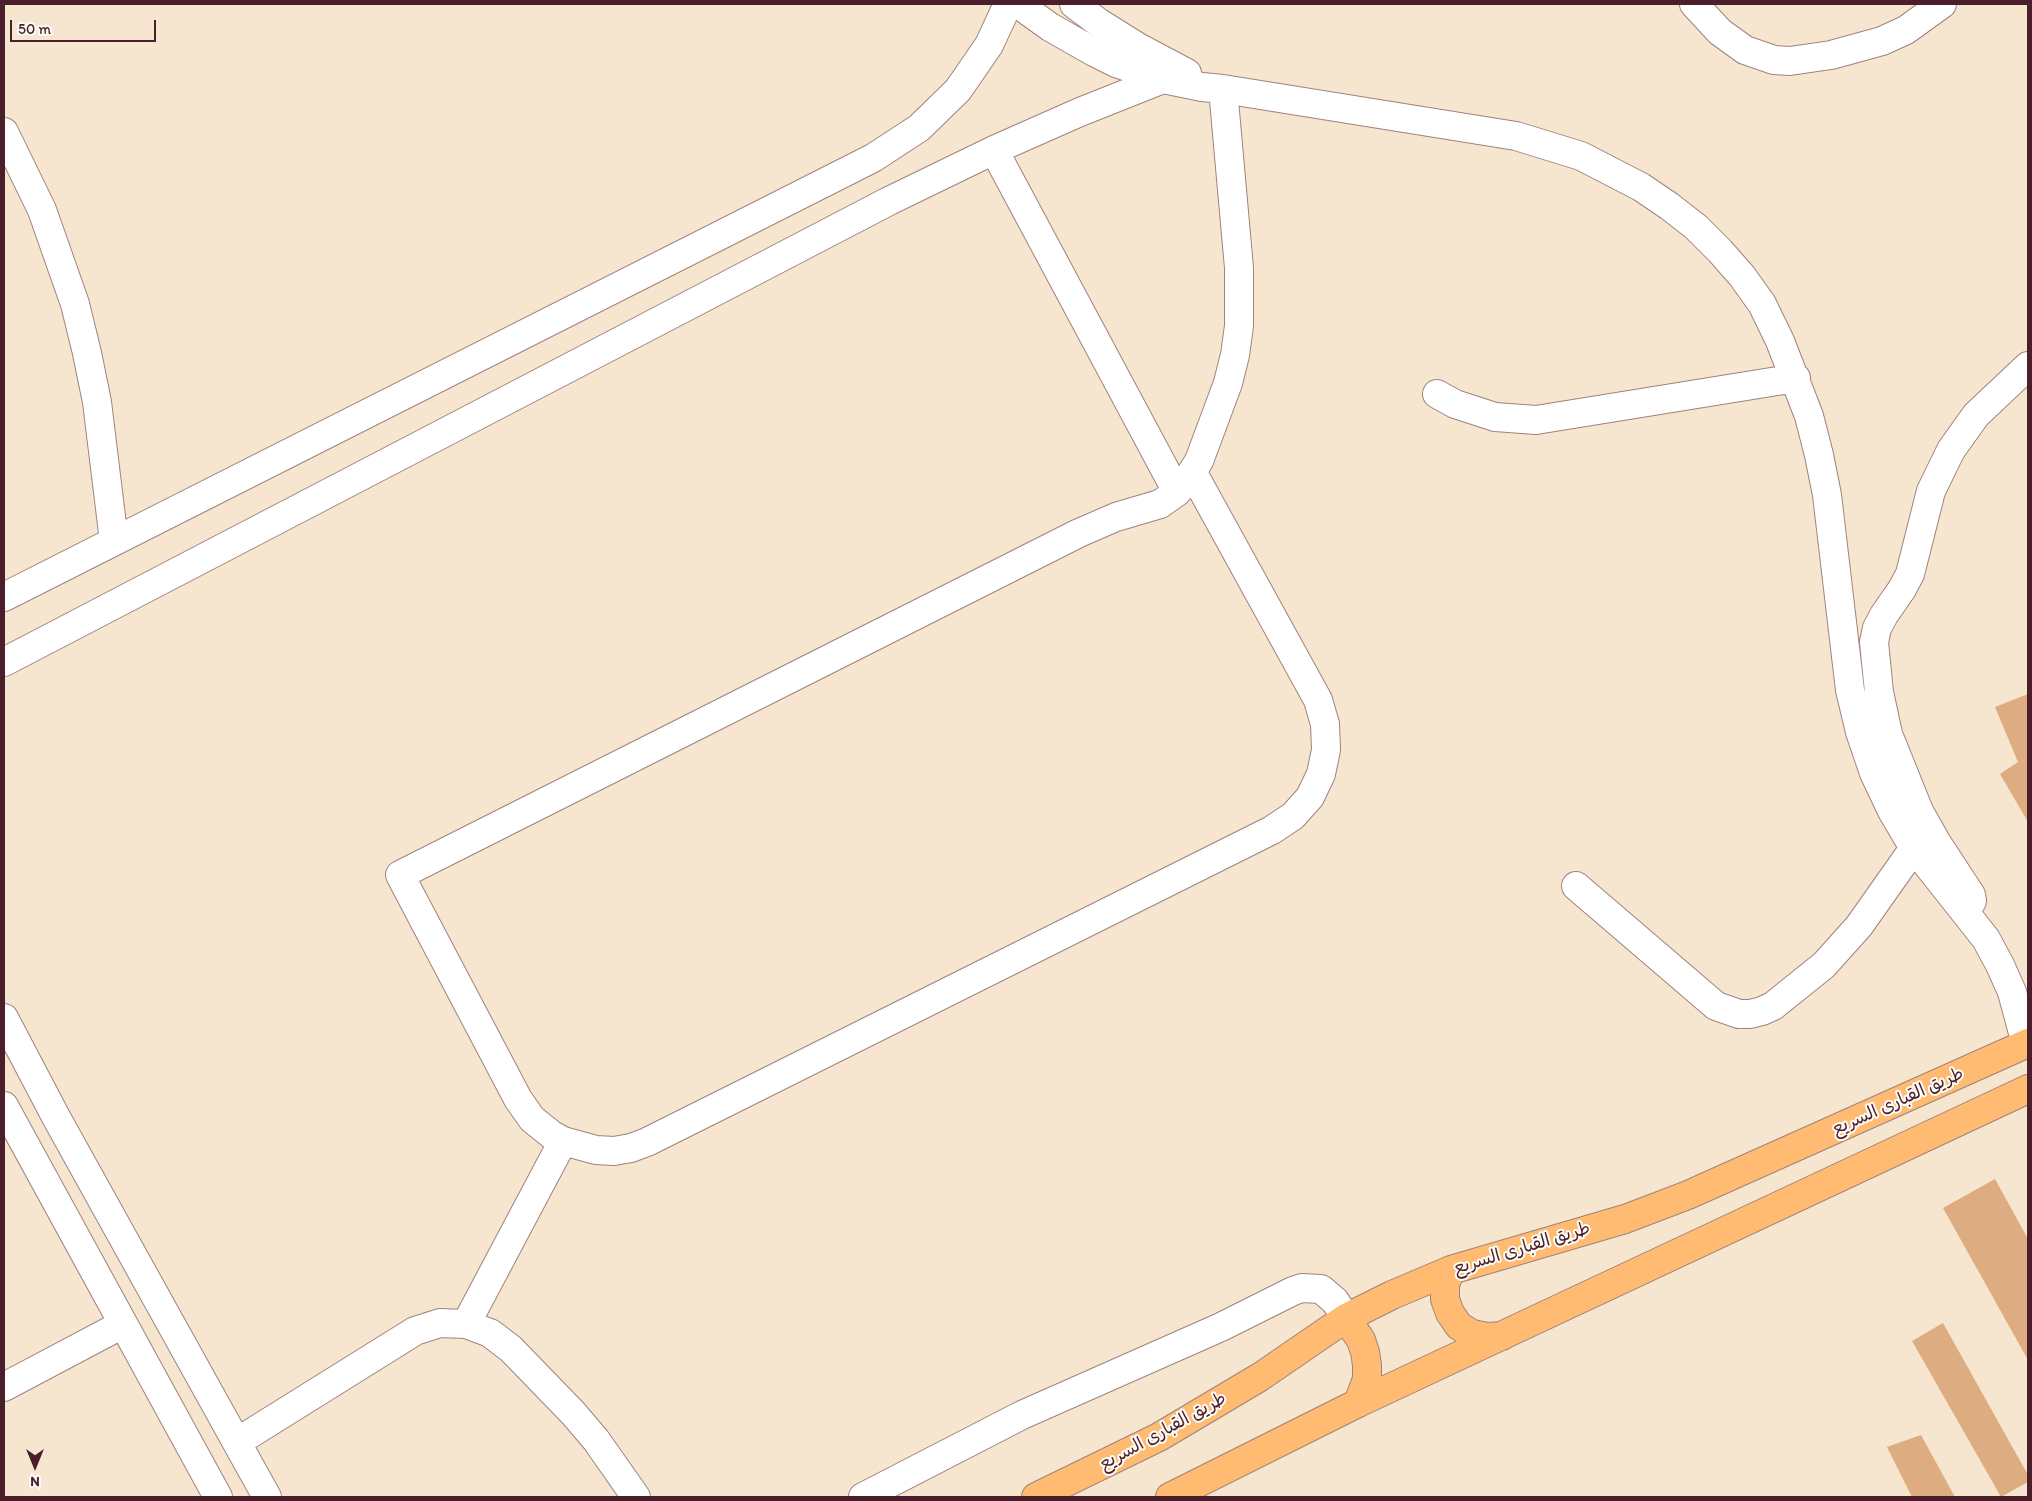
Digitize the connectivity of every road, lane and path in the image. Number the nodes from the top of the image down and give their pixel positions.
1 (1008, 4) edge
2 (1018, 4) edge
3 (1074, 4) edge
4 (1694, 4) edge
5 (1942, 4) edge
6 (1163, 80) junction
7 (1222, 89) junction
8 (4, 132) edge
9 (994, 150) junction
10 (2028, 366) edge
11 (1796, 378) junction
12 (1436, 394) dead end
13 (1185, 482) junction
14 (114, 541) junction
15 (4, 597) edge
16 (4, 662) edge
17 (1914, 848) junction
18 (1576, 886) dead end
19 (1965, 911) junction
20 (4, 1018) edge
21 (2027, 1043) edge
22 (2028, 1089) edge
23 (4, 1106) edge
24 (562, 1141) junction
25 (1451, 1270) junction
26 (1346, 1318) junction
27 (123, 1324) junction
28 (466, 1324) junction
29 (1502, 1336) junction
30 (4, 1387) edge
31 (1358, 1403) junction
32 (237, 1442) junction
33 (1176, 1496) edge
34 (218, 1497) edge
35 (267, 1497) edge
36 (636, 1497) edge
37 (863, 1497) edge
38 (1036, 1497) edge

1 - 14 street
2 - 6 street
3 - 7 street
4 - 5 street
6 - 7 street
6 - 9 street
7 - 11 street
7 - 13 street
8 - 14 street
9 - 13 street
9 - 16 street
10 - 19 street
11 - 12 street
11 - 17 street
13 - 24 street
13 - 24 street
14 - 15 street
17 - 18 street
17 - 19 street
19 - 21 street
20 - 32 street
21 - 25 highway, طريق القبارى السريع
22 - 29 highway
23 - 27 street
24 - 28 street
25 - 26 highway, طريق القبارى السريع
25 - 29 highway
26 - 31 highway
26 - 37 street
26 - 38 highway, طريق القبارى السريع
27 - 30 street
27 - 34 street
28 - 32 street
28 - 36 street
29 - 31 highway
31 - 33 highway
32 - 35 street

